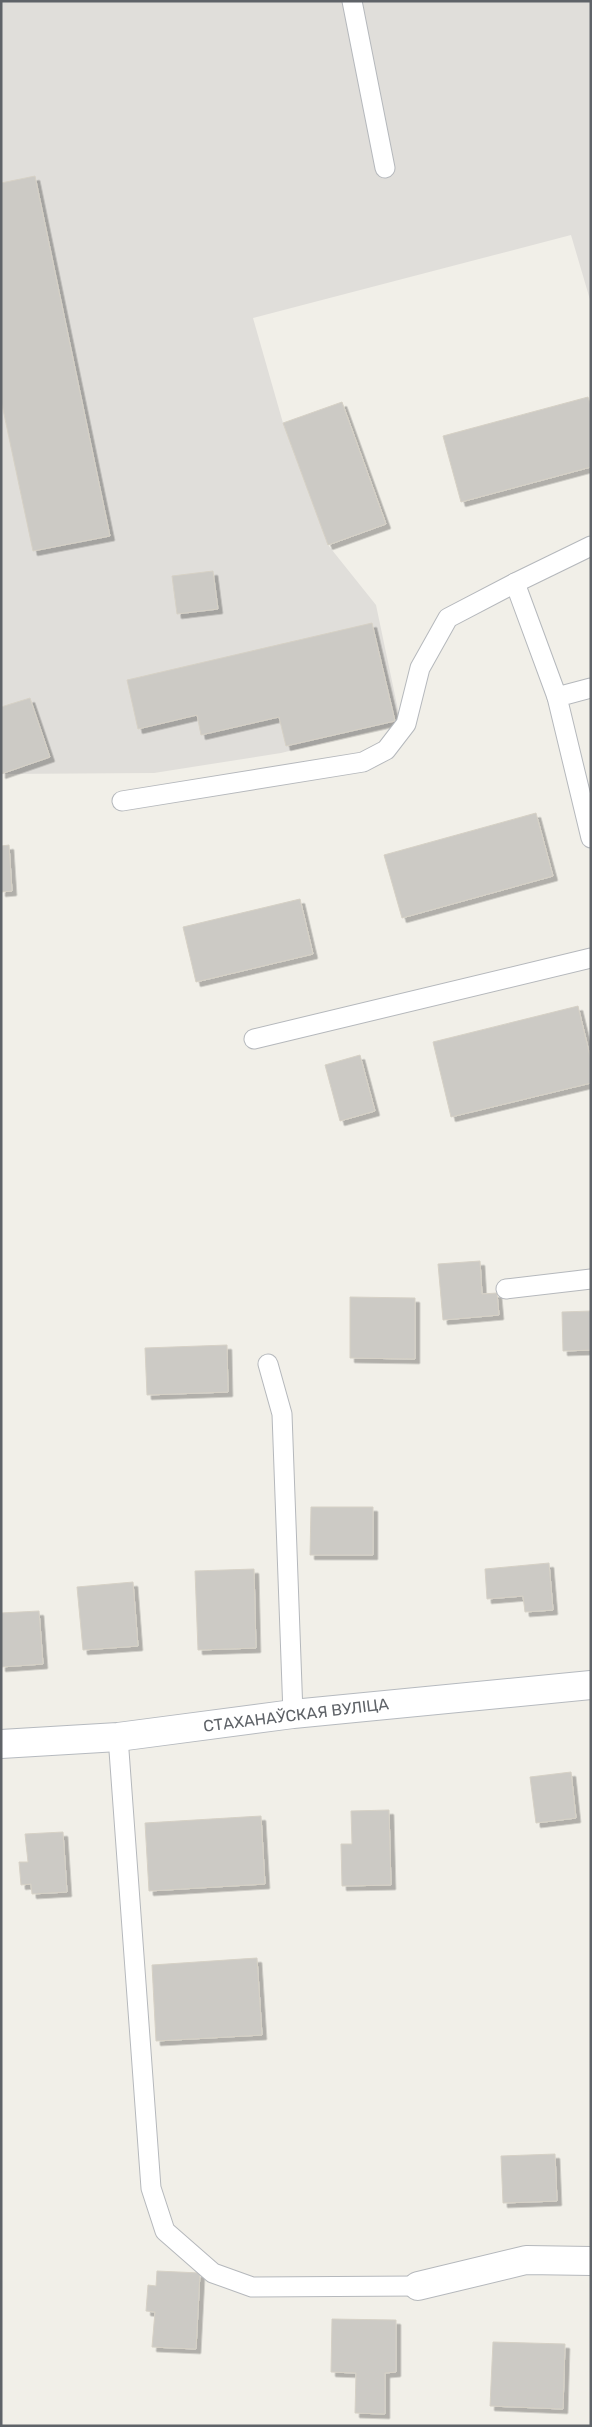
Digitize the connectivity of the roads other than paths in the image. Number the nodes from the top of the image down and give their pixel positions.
1 (352, 1) edge
2 (385, 168) dead end
3 (591, 546) edge
4 (515, 583) junction
5 (591, 688) edge
6 (557, 696) junction
7 (122, 801) dead end
8 (591, 838) edge
9 (591, 958) edge
10 (254, 1039) dead end
11 (591, 1279) edge
12 (506, 1289) dead end
13 (268, 1364) dead end
14 (591, 1685) edge
15 (293, 1714) junction
16 (118, 1737) junction
17 (1, 1744) edge
18 (591, 2261) edge
19 (418, 2286) joint

1 - 2 lane
3 - 4 lane
4 - 6 lane
4 - 7 lane
5 - 6 lane
6 - 8 lane
9 - 10 lane
11 - 12 lane
13 - 15 lane
14 - 15 street, СТАХАНАЎСКАЯ ВУЛІЦА
15 - 16 street, СТАХАНАЎСКАЯ ВУЛІЦА
16 - 17 street, СТАХАНАЎСКАЯ ВУЛІЦА
16 - 19 lane
18 - 19 street

